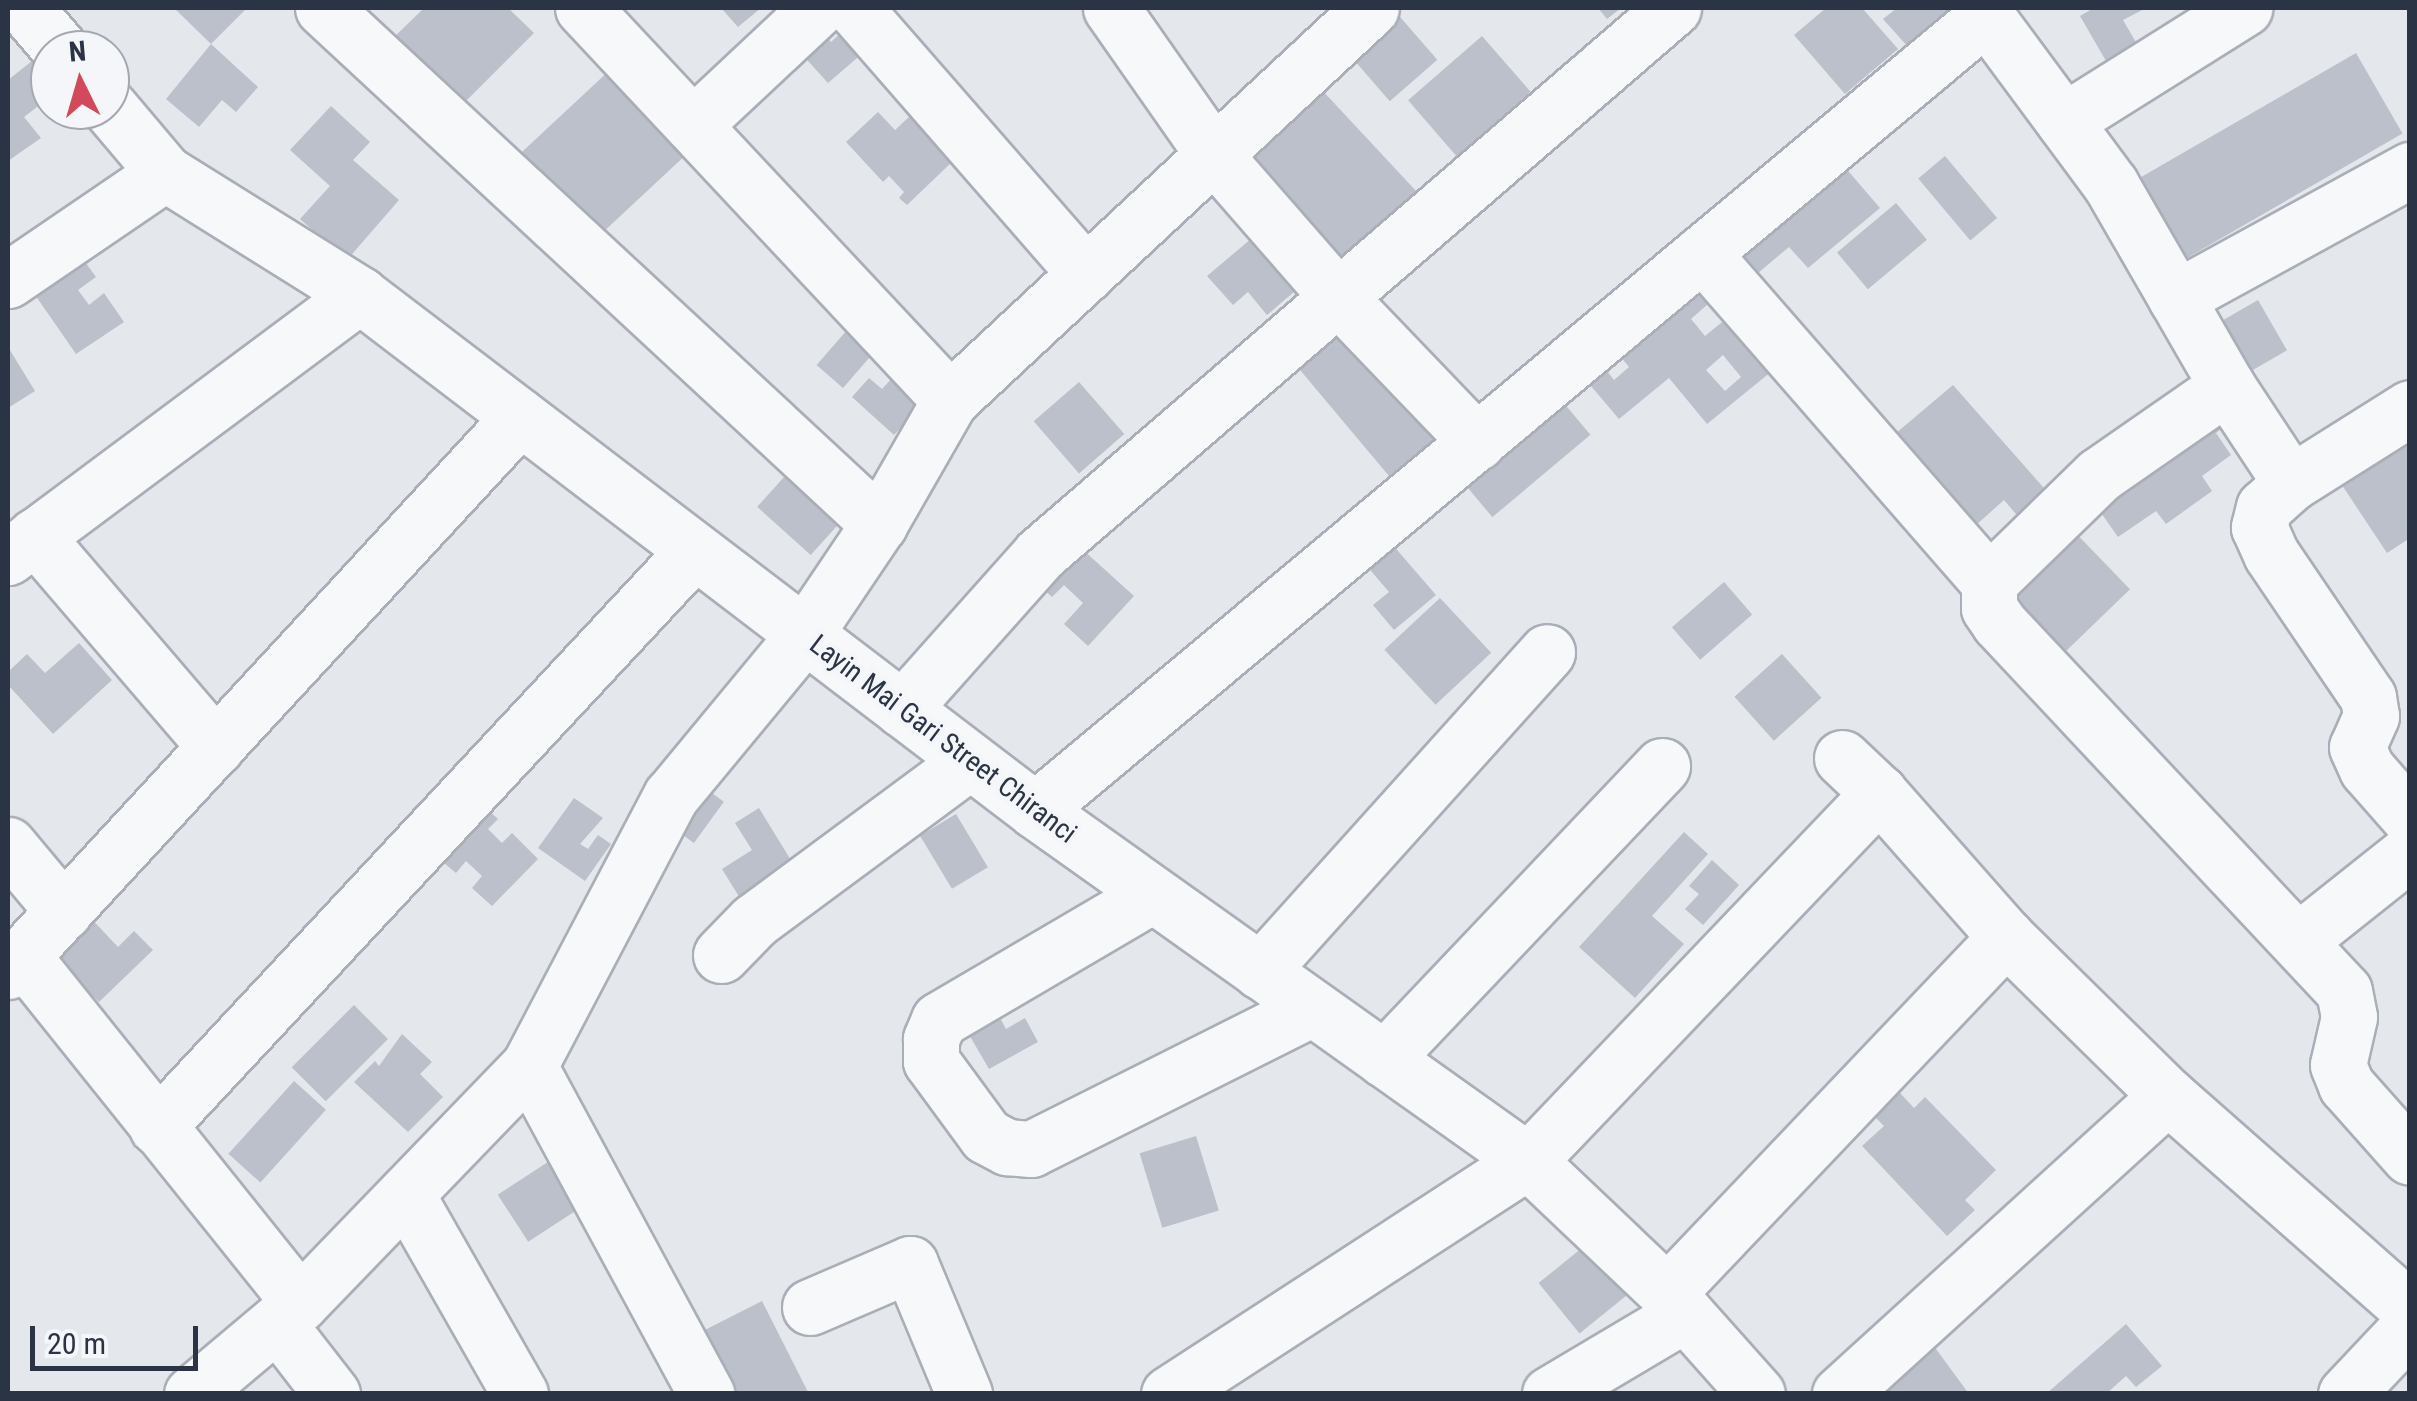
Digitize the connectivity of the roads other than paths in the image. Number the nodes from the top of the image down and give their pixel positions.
1 (25, 8) edge
2 (322, 8) edge
3 (583, 8) edge
4 (818, 8) edge
5 (854, 8) edge
6 (1110, 8) edge
7 (1371, 8) edge
8 (1672, 8) edge
9 (2244, 8) edge
10 (1983, 12) edge
11 (44, 30) edge
12 (2064, 121) junction
13 (693, 125) junction
14 (129, 130) edge
15 (1214, 155) junction
16 (2410, 170) edge
17 (166, 173) junction
18 (1702, 254) junction
19 (1086, 274) junction
20 (8, 280) edge
21 (360, 295) junction
22 (1336, 295) junction
23 (2176, 298) junction
24 (2227, 386) junction
25 (950, 400) junction
26 (2410, 408) edge
27 (520, 418) junction
28 (1477, 442) junction
29 (2291, 483) junction
30 (879, 524) junction
31 (22, 547) edge
32 (694, 551) junction
33 (1989, 582) junction
34 (804, 636) junction
35 (1547, 652) dead end
36 (902, 709) junction
37 (216, 747) junction
38 (970, 761) junction
39 (1662, 766) dead end
40 (1035, 810) junction
41 (2410, 818) edge
42 (8, 845) edge
43 (2410, 852) edge
44 (1152, 894) junction
45 (64, 912) junction
46 (2006, 936) junction
47 (2298, 941) junction
48 (721, 954) dead end
49 (15, 964) edge
50 (1260, 971) junction
51 (1314, 1008) junction
52 (1384, 1059) junction
53 (528, 1066) junction
54 (2168, 1096) junction
55 (157, 1127) junction
56 (2410, 1157) edge
57 (1528, 1161) junction
58 (406, 1194) junction
59 (1676, 1303) junction
60 (810, 1307) dead end
61 (2410, 1310) edge
62 (289, 1313) junction
63 (2410, 1326) edge
64 (192, 1394) edge
65 (332, 1394) edge
66 (520, 1394) edge
67 (706, 1394) edge
68 (964, 1394) edge
69 (1169, 1394) edge
70 (1550, 1394) edge
71 (1756, 1394) edge
72 (1840, 1394) edge
73 (2346, 1394) edge

1 - 11 street
2 - 30 street
3 - 13 street
4 - 13 street
5 - 19 street
6 - 15 street
7 - 15 street
8 - 22 street
9 - 12 street
10 - 12 street
10 - 18 street
12 - 23 street
13 - 25 street
14 - 17 street, Layin Mai Gari Street Chiranci
15 - 19 street
15 - 22 street
16 - 23 street
17 - 20 street
17 - 21 street, Layin Mai Gari Street Chiranci
18 - 28 street
18 - 33 street
19 - 25 street
21 - 27 street, Layin Mai Gari Street Chiranci
21 - 31 street
22 - 28 street
22 - 36 street
23 - 24 street
24 - 29 street
24 - 33 street
25 - 30 street
26 - 29 street
27 - 32 street, Layin Mai Gari Street Chiranci
27 - 37 street
28 - 40 street
29 - 41 street
30 - 34 street
31 - 37 street
32 - 34 street, Layin Mai Gari Street Chiranci
32 - 55 street
33 - 47 street
34 - 36 street, Layin Mai Gari Street Chiranci
34 - 53 street
35 - 50 street
36 - 38 street, Layin Mai Gari Street Chiranci
37 - 45 street
38 - 40 street, Layin Mai Gari Street Chiranci
38 - 48 street
39 - 52 street
40 - 44 street, Layin Mai Gari Street Chiranci
42 - 45 street
43 - 47 street
44 - 50 street, Layin Mai Gari Street Chiranci
44 - 51 street
45 - 49 street
46 - 54 street
46 - 57 street
46 - 59 street
47 - 56 street
49 - 55 street
50 - 51 street, Layin Mai Gari Street Chiranci
51 - 52 street, Layin Mai Gari Street Chiranci
52 - 57 street, Layin Mai Gari Street Chiranci
53 - 58 street
53 - 67 street
54 - 61 street
54 - 72 street
55 - 62 street
57 - 59 street, Layin Mai Gari Street Chiranci
57 - 69 street
58 - 62 street
58 - 66 street
59 - 70 street
59 - 71 street, Layin Mai Gari Street Chiranci
60 - 68 street
62 - 64 street
62 - 65 street
63 - 73 street

